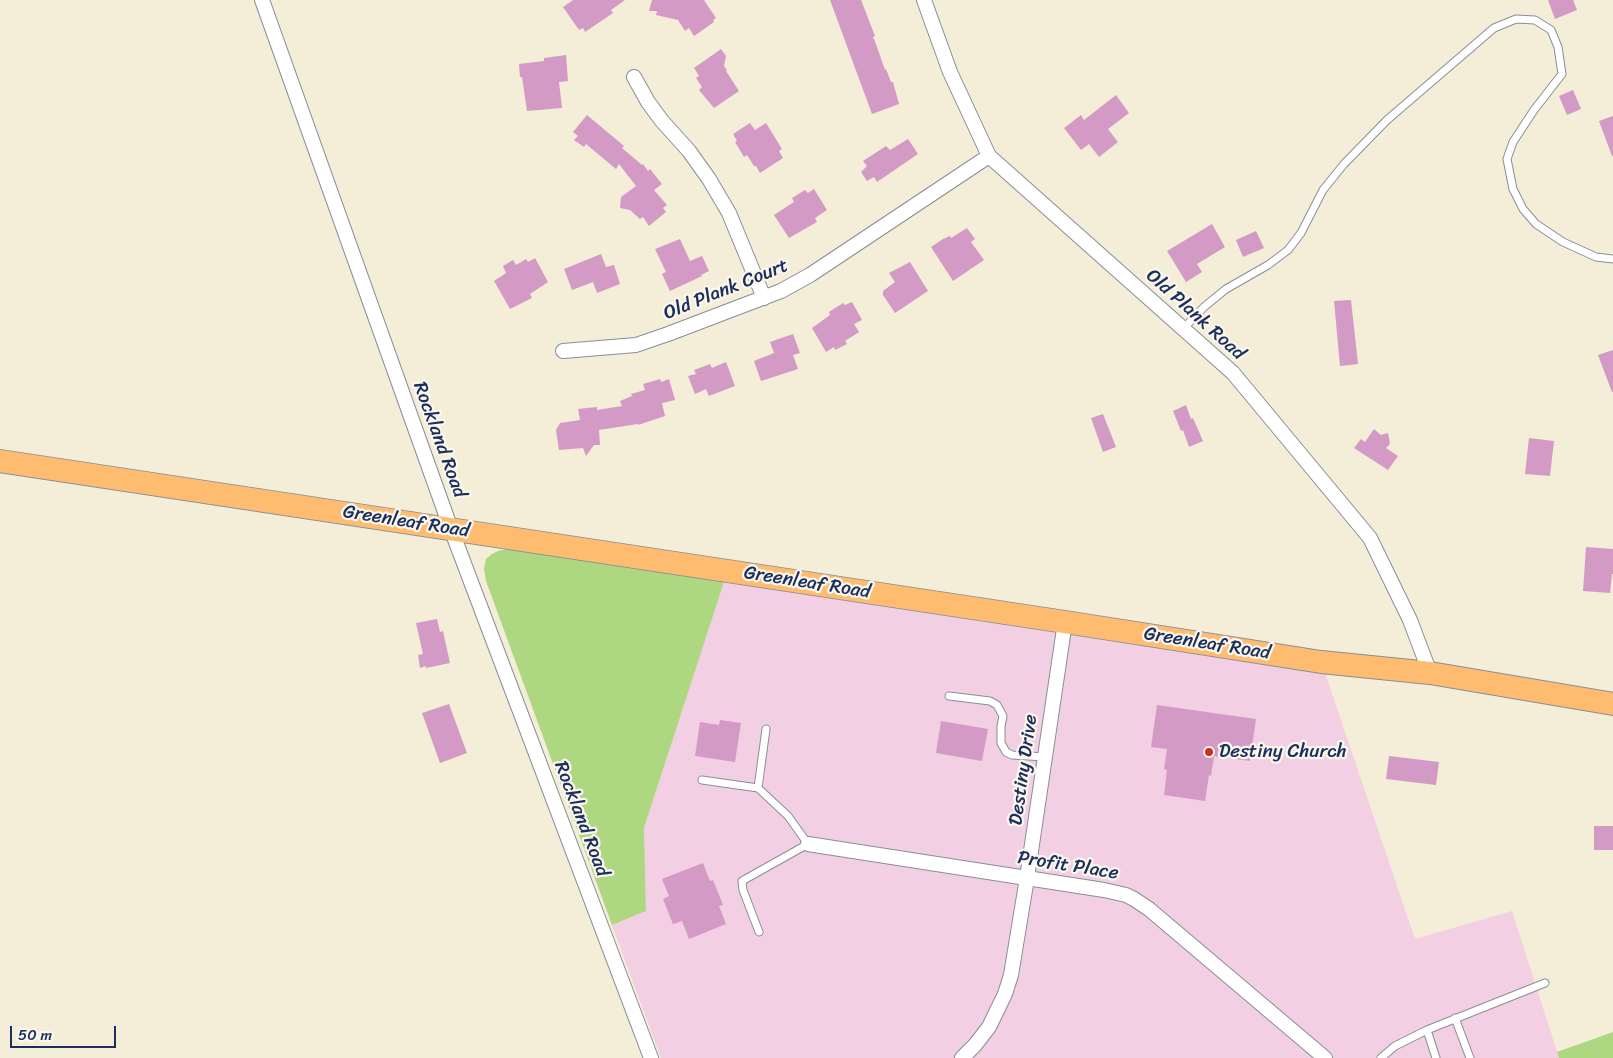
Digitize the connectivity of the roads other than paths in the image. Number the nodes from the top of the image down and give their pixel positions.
1 (262, 0) edge
2 (924, 0) edge
3 (634, 77) dead end
4 (989, 156) junction
5 (1613, 259) edge
6 (764, 298) junction
7 (1183, 329) junction
8 (563, 351) dead end
9 (0, 461) edge
10 (451, 529) junction
11 (1065, 622) junction
12 (1430, 673) junction
13 (949, 696) dead end
14 (1613, 704) edge
15 (766, 730) dead end
16 (1045, 757) junction
17 (702, 780) dead end
18 (758, 788) junction
19 (808, 844) junction
20 (1027, 878) junction
21 (759, 932) dead end
22 (1545, 983) dead end
23 (1455, 1018) junction
24 (1426, 1030) junction
25 (651, 1058) edge
26 (962, 1058) edge
27 (1325, 1058) edge
28 (1382, 1058) edge
29 (1436, 1058) edge
30 (1470, 1058) edge

1 - 10 street, Rockland Road
2 - 4 street, Old Plank Road
3 - 6 street
4 - 6 street, Old Plank Court
4 - 7 street, Old Plank Road
5 - 7 lane
6 - 8 street, Old Plank Court
7 - 12 street, Old Plank Road
9 - 10 main road, Greenleaf Road
10 - 11 main road, Greenleaf Road
10 - 25 street, Rockland Road
11 - 12 main road, Greenleaf Road
11 - 16 street, Destiny Drive
12 - 14 main road, Greenleaf Road
13 - 16 lane
15 - 18 lane
16 - 20 street, Destiny Drive
17 - 18 lane
18 - 19 lane
19 - 20 street, Profit Place
19 - 21 lane
20 - 26 street, Destiny Drive
20 - 27 street, Profit Place
22 - 23 lane
23 - 24 lane
23 - 30 lane
24 - 28 lane
24 - 29 lane

